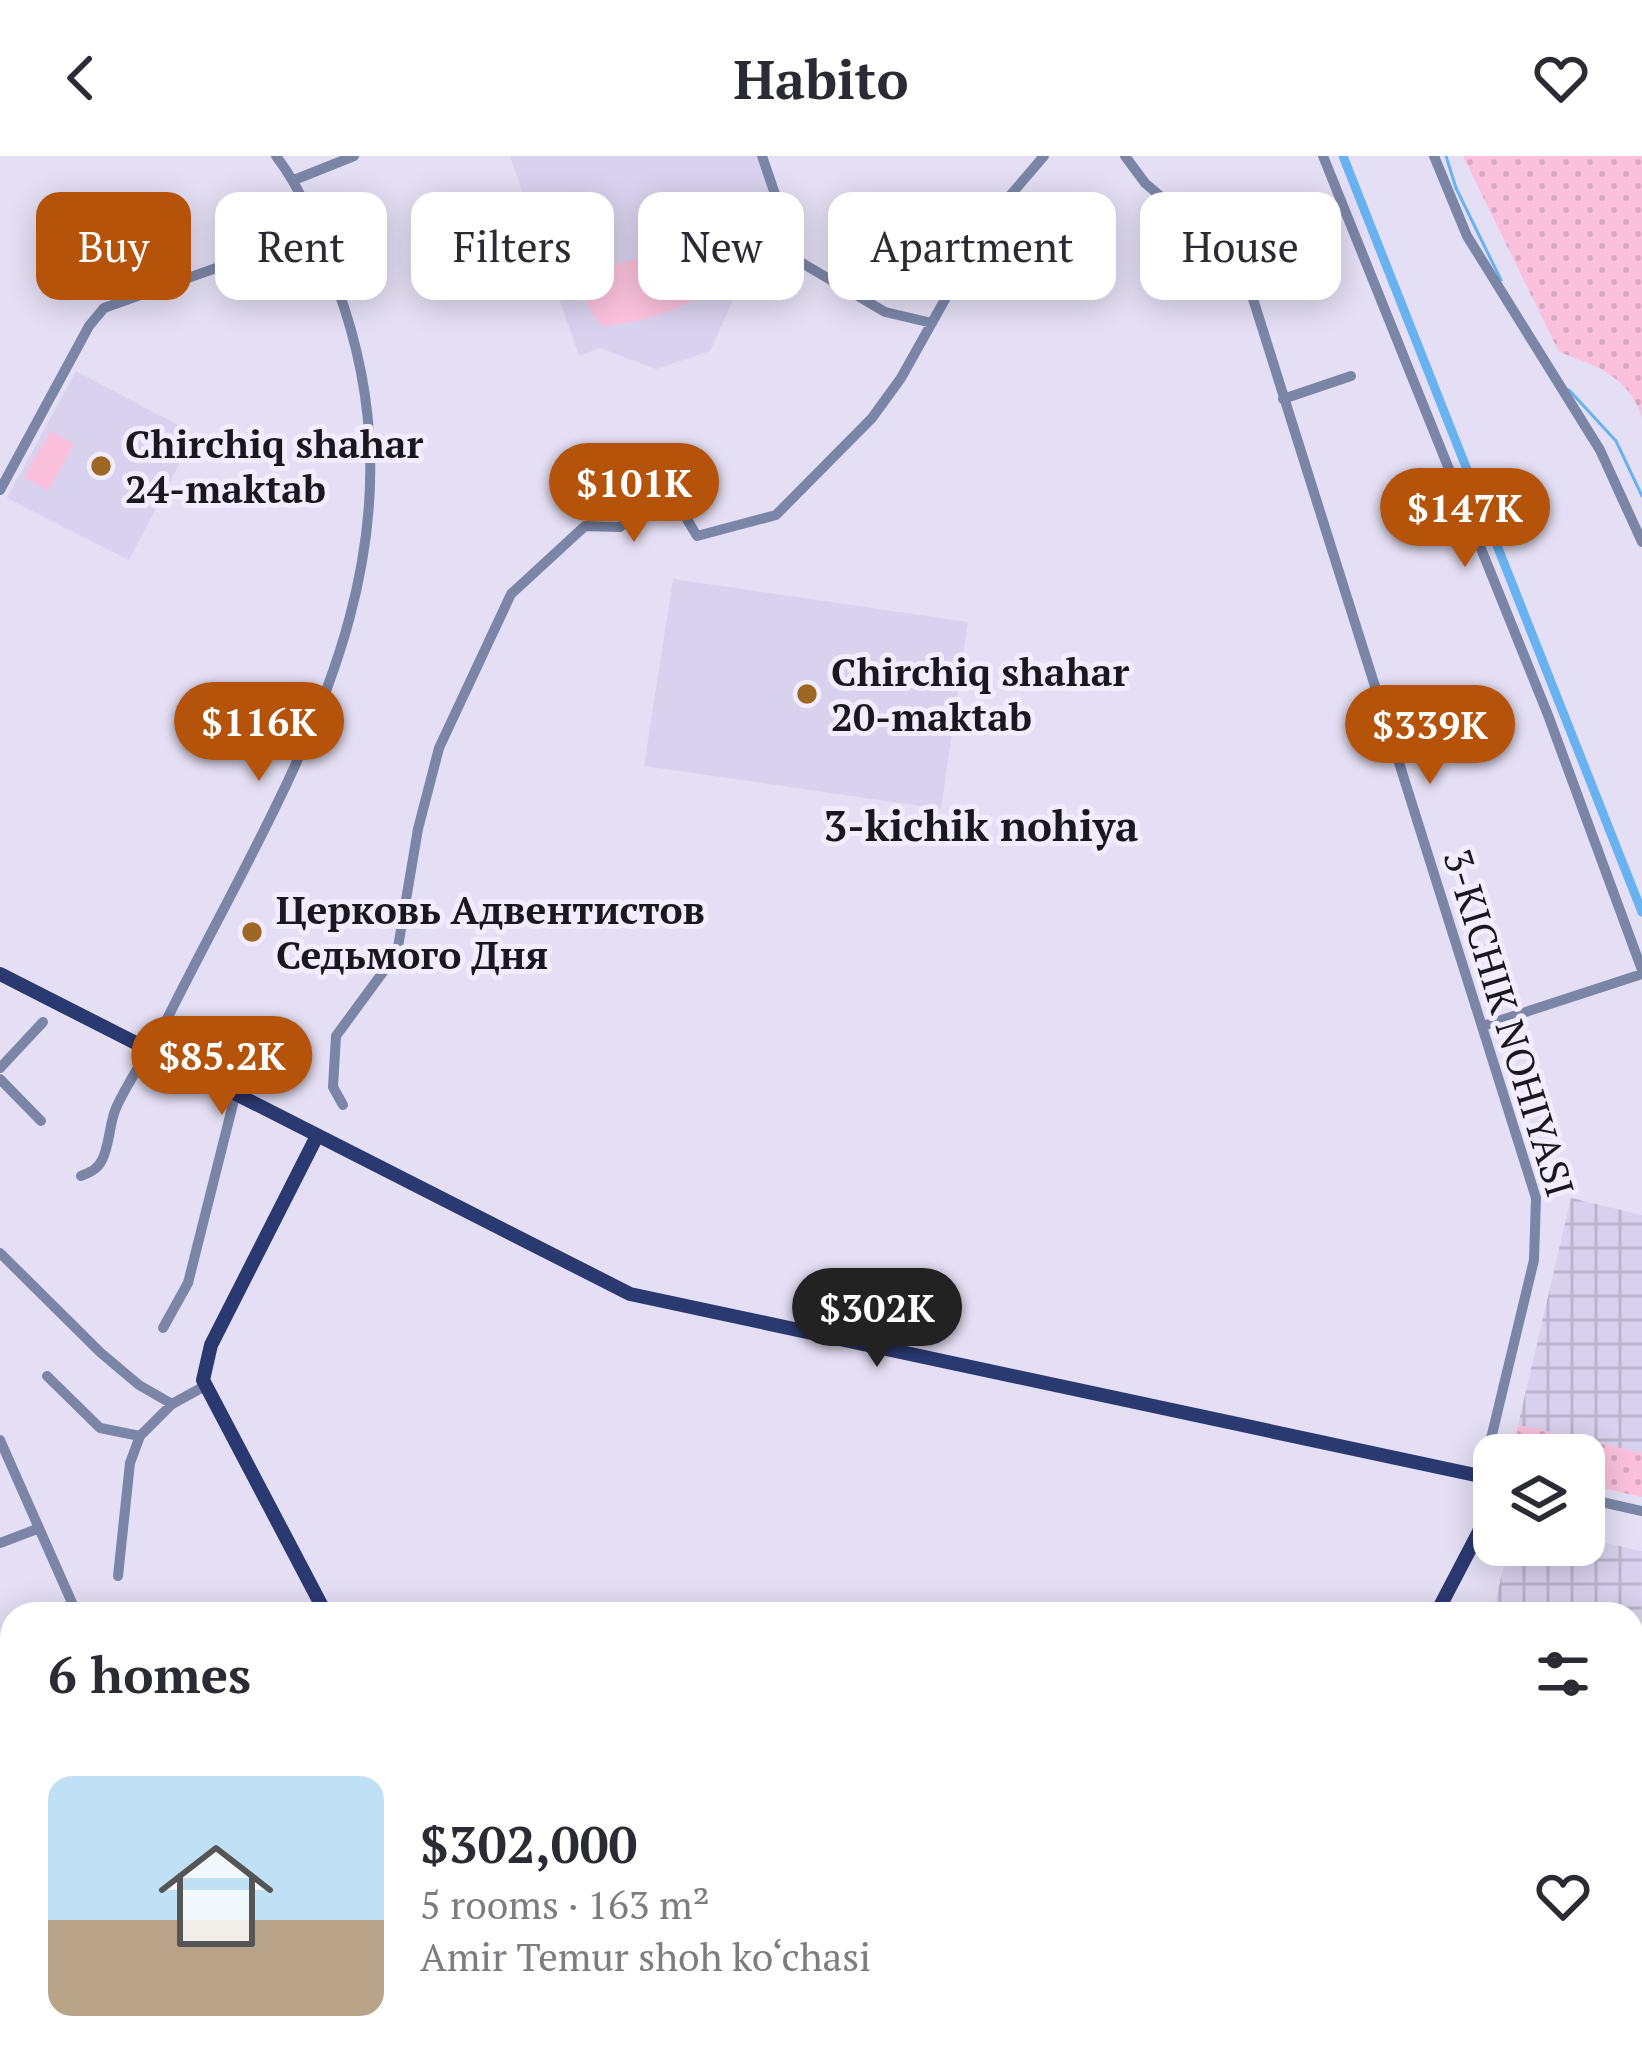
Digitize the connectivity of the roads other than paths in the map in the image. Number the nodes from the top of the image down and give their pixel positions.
1 (276, 156) edge
2 (354, 156) edge
3 (762, 156) edge
4 (1044, 156) edge
5 (1125, 156) edge
6 (1323, 156) edge
7 (1435, 156) edge
8 (294, 179) junction
9 (300, 192) edge
10 (215, 268) edge
11 (342, 300) edge
12 (932, 323) junction
13 (1351, 376) dead end
14 (1283, 400) junction
15 (0, 490) edge
16 (1642, 542) edge
17 (1642, 972) edge
18 (0, 974) edge
19 (43, 1022) dead end
20 (1483, 1026) junction
21 (150, 1053) junction
22 (0, 1069) edge
23 (0, 1079) edge
24 (235, 1096) junction
25 (343, 1105) dead end
26 (41, 1121) dead end
27 (316, 1138) junction
28 (81, 1176) dead end
29 (0, 1253) edge
30 (163, 1328) dead end
31 (47, 1376) dead end
32 (203, 1388) junction
33 (172, 1404) junction
34 (1497, 1434) edge
35 (140, 1436) junction
36 (0, 1440) edge
37 (1473, 1474) edge
38 (1605, 1503) edge
39 (1642, 1511) edge
40 (37, 1528) junction
41 (0, 1543) edge
42 (1473, 1543) edge
43 (118, 1576) dead end
44 (71, 1602) edge
45 (319, 1602) edge
46 (1442, 1602) edge

1 - 8 street
2 - 8 street
3 - 12 street
4 - 12 street
5 - 14 street, 3-KICHIK NOHIYASI
6 - 17 street
7 - 16 street
8 - 9 street
10 - 15 street
11 - 21 street
12 - 25 street
13 - 14 street
14 - 20 street, 3-KICHIK NOHIYASI
17 - 20 street
18 - 21 main road
19 - 22 street
20 - 34 street, 3-KICHIK NOHIYASI
21 - 24 main road
21 - 28 street
23 - 26 street
24 - 27 main road
24 - 30 street
27 - 32 main road
27 - 37 main road
29 - 33 street
31 - 35 street
32 - 33 street
32 - 45 main road
33 - 35 street
35 - 43 street
36 - 40 street
38 - 39 street
40 - 41 street
40 - 44 street
42 - 46 main road

